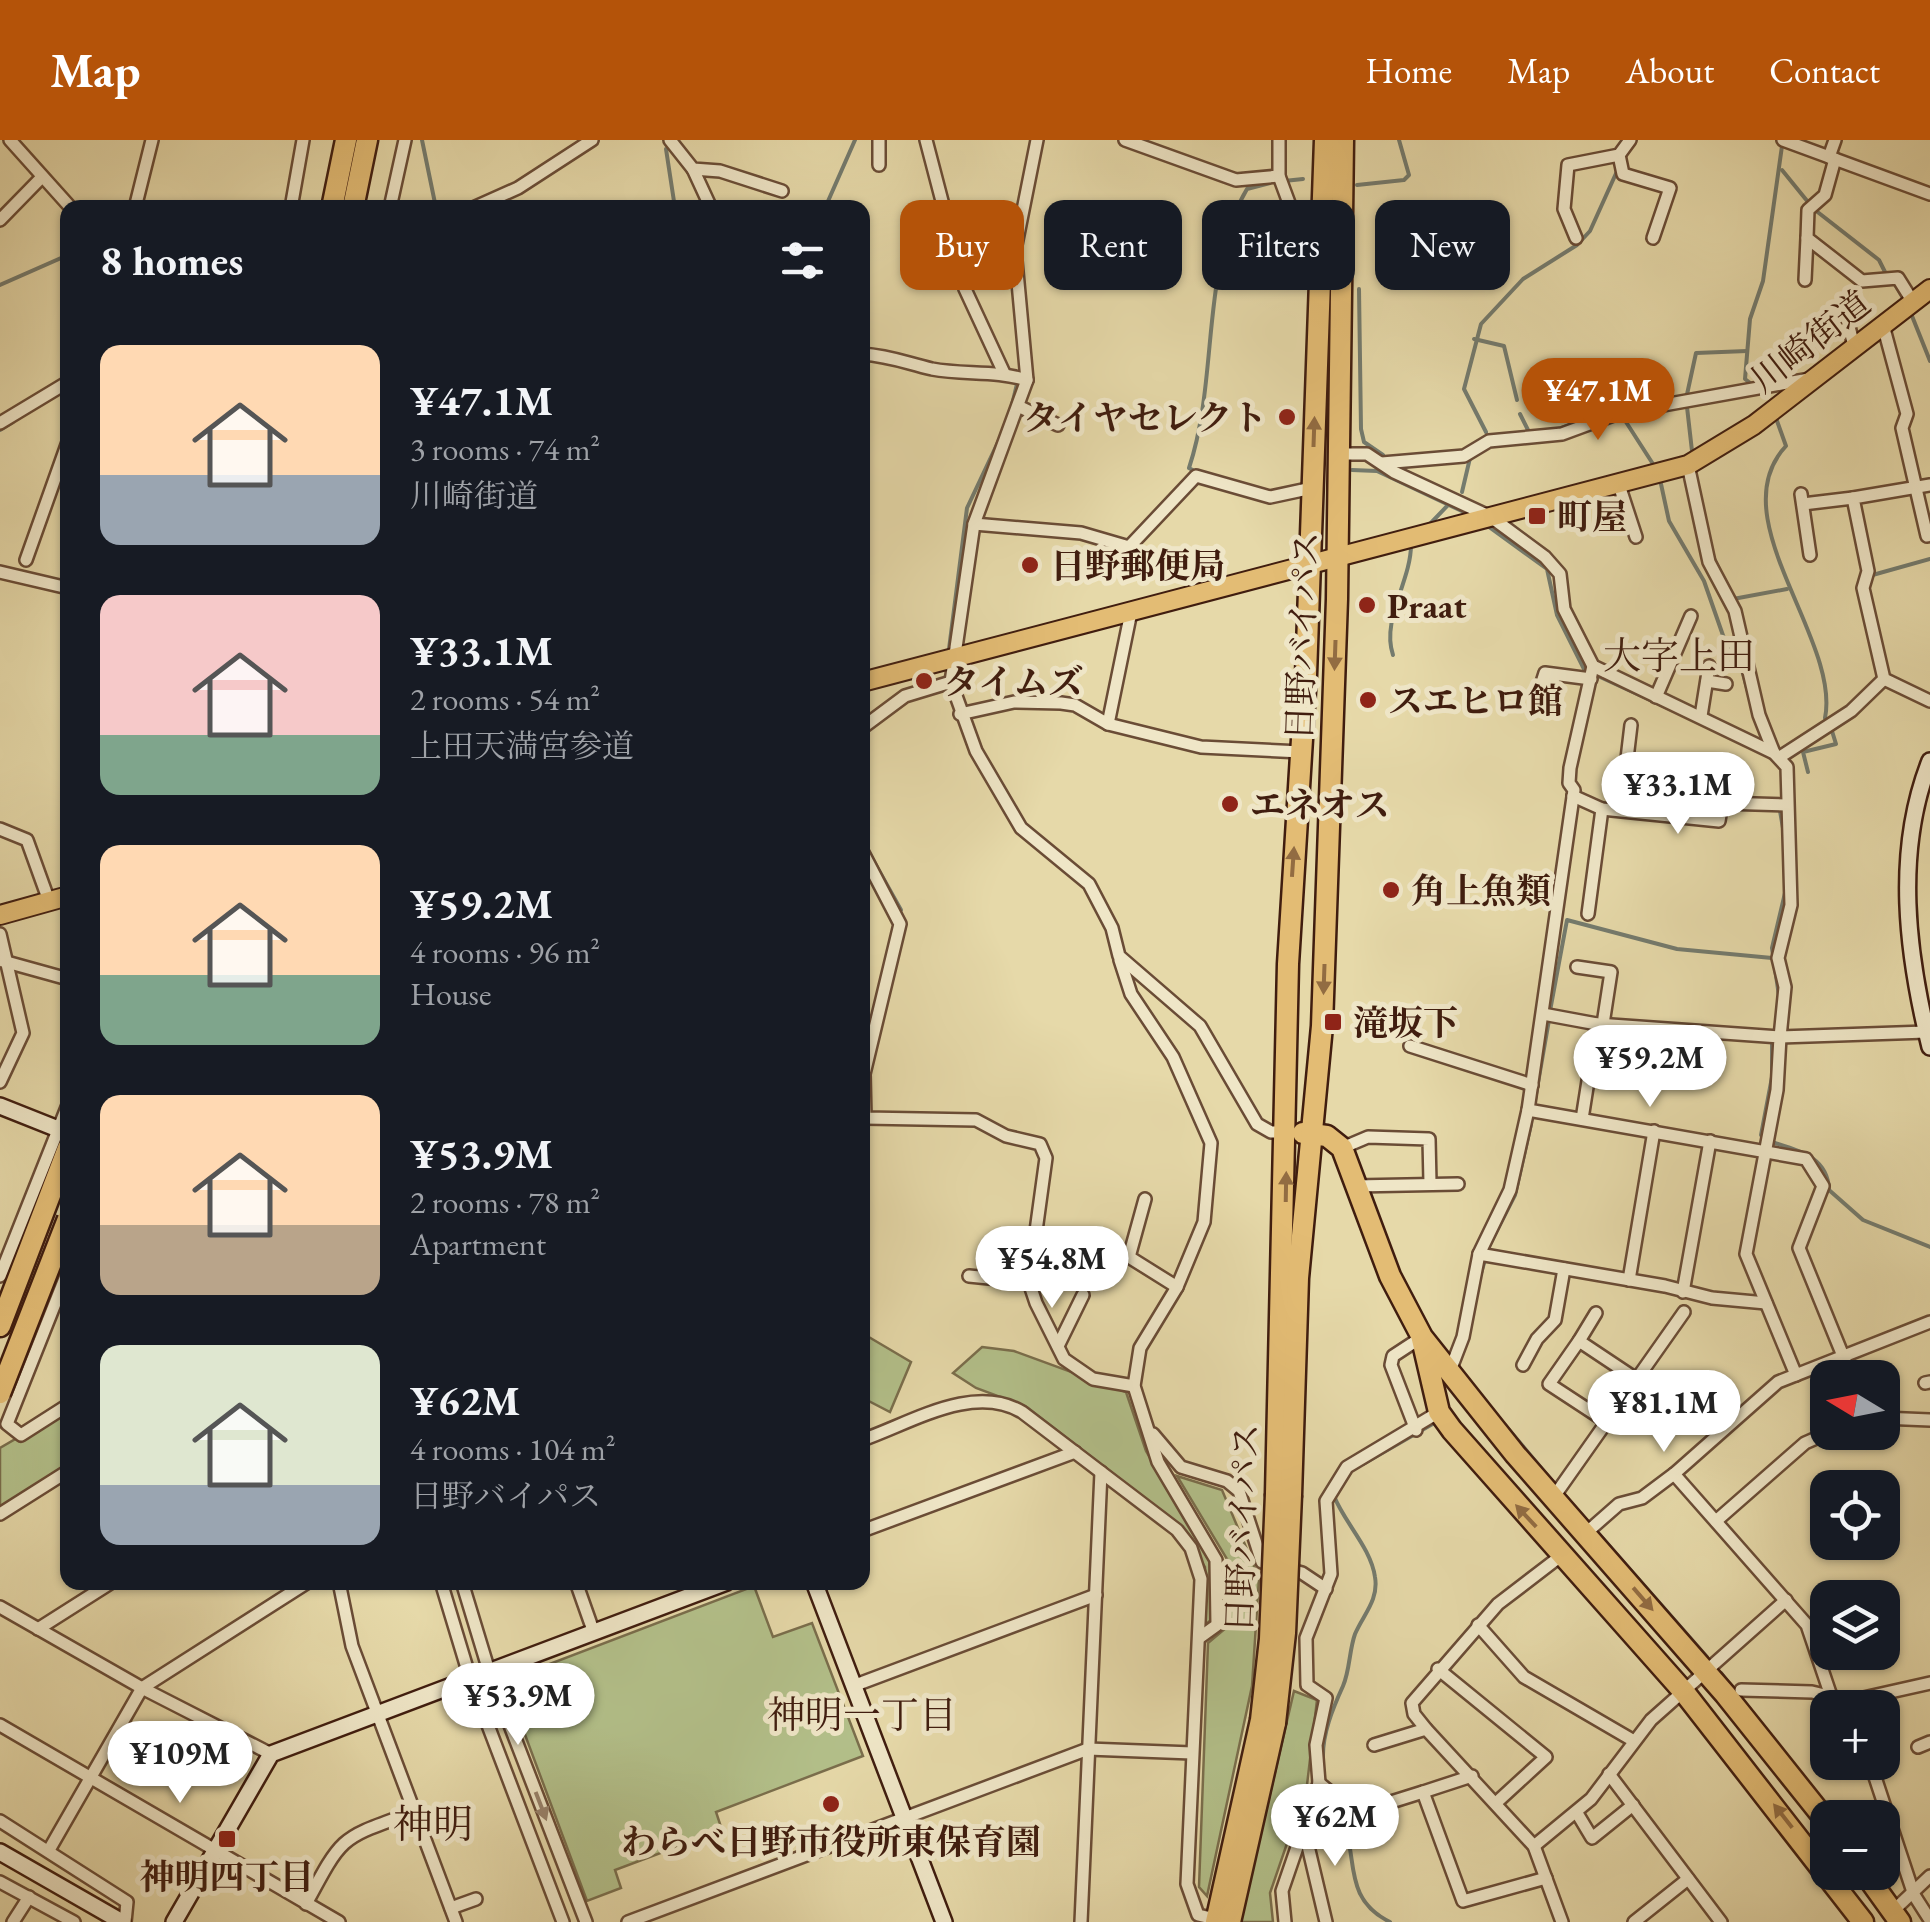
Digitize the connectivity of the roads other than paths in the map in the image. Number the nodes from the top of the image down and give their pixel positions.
1 (10, 140) edge
2 (152, 140) edge
3 (302, 140) edge
4 (346, 140) edge
5 (367, 140) edge
6 (404, 140) edge
7 (592, 140) edge
8 (670, 140) edge
9 (879, 140) edge
10 (926, 140) edge
11 (1037, 140) edge
12 (1125, 140) edge
13 (1280, 140) edge
14 (1325, 140) edge
15 (1343, 140) edge
16 (1630, 140) edge
17 (1783, 140) edge
18 (1835, 140) edge
19 (1619, 155) junction
20 (1832, 158) junction
21 (879, 165) dead end
22 (693, 169) junction
23 (1278, 176) junction
24 (41, 178) junction
25 (782, 192) dead end
26 (1930, 194) edge
27 (63, 200) edge
28 (137, 200) edge
29 (293, 200) edge
30 (334, 200) edge
31 (355, 200) edge
32 (392, 200) edge
33 (491, 200) edge
34 (708, 200) edge
35 (941, 200) edge
36 (1288, 200) edge
37 (1323, 200) edge
38 (0, 220) edge
39 (1576, 238) dead end
40 (1654, 238) dead end
41 (1807, 238) junction
42 (1805, 280) dead end
43 (964, 290) edge
44 (1320, 290) edge
45 (1926, 293) edge
46 (1846, 315) dead end
47 (1883, 326) junction
48 (1854, 346) junction
49 (870, 355) edge
50 (1004, 372) junction
51 (1027, 380) junction
52 (1809, 380) junction
53 (60, 387) edge
54 (1020, 407) junction
55 (0, 423) edge
56 (1058, 425) dead end
57 (1338, 454) junction
58 (1382, 463) junction
59 (1688, 465) junction
60 (60, 469) edge
61 (1619, 484) junction
62 (1930, 485) edge
63 (1312, 488) junction
64 (1916, 488) junction
65 (1852, 498) junction
66 (1491, 517) junction
67 (974, 524) junction
68 (1927, 536) dead end
69 (1636, 537) dead end
70 (1810, 554) dead end
71 (1338, 557) junction
72 (26, 560) dead end
73 (1310, 564) junction
74 (0, 572) edge
75 (60, 586) edge
76 (1131, 612) junction
77 (1691, 616) dead end
78 (958, 655) junction
79 (1709, 666) dead end
80 (1592, 672) junction
81 (1884, 679) junction
82 (870, 680) edge
83 (1707, 681) junction
84 (951, 682) junction
85 (1726, 684) dead end
86 (1538, 695) dead end
87 (1656, 697) junction
88 (1930, 701) edge
89 (960, 714) junction
90 (1701, 716) junction
91 (870, 722) edge
92 (1108, 724) junction
93 (1630, 724) dead end
94 (1301, 752) junction
95 (1777, 755) junction
96 (1930, 761) edge
97 (1574, 796) junction
98 (1786, 805) junction
99 (1602, 809) junction
100 (1621, 809) junction
101 (0, 830) edge
102 (870, 879) edge
103 (58, 898) edge
104 (1607, 905) dead end
105 (0, 915) edge
106 (0, 934) edge
107 (1119, 956) junction
108 (3, 960) junction
109 (1576, 967) dead end
110 (60, 977) edge
111 (1543, 1014) junction
112 (1600, 1024) junction
113 (1780, 1037) junction
114 (1928, 1040) edge
115 (1410, 1046) dead end
116 (870, 1049) edge
117 (0, 1082) edge
118 (1532, 1085) junction
119 (0, 1106) edge
120 (1528, 1110) junction
121 (870, 1118) edge
122 (1582, 1119) junction
123 (1654, 1131) junction
124 (1286, 1132) junction
125 (1312, 1134) junction
126 (60, 1135) edge
127 (1710, 1141) junction
128 (60, 1146) edge
129 (1342, 1148) junction
130 (1765, 1150) junction
131 (60, 1152) edge
132 (1430, 1184) junction
133 (1458, 1184) dead end
134 (1355, 1186) junction
135 (1145, 1199) dead end
136 (60, 1239) edge
137 (5, 1249) edge
138 (1479, 1254) junction
139 (1564, 1269) junction
140 (0, 1276) edge
141 (969, 1276) dead end
142 (1629, 1280) junction
143 (1029, 1282) junction
144 (1178, 1287) junction
145 (1683, 1292) junction
146 (60, 1293) edge
147 (1083, 1295) dead end
148 (1766, 1303) junction
149 (1596, 1312) dead end
150 (1684, 1312) dead end
151 (1930, 1322) edge
152 (0, 1326) edge
153 (1422, 1337) junction
154 (1578, 1341) junction
155 (1058, 1346) junction
156 (0, 1356) edge
157 (1844, 1356) junction
158 (1845, 1360) edge
159 (32, 1365) junction
160 (1447, 1366) junction
161 (1523, 1366) dead end
162 (1796, 1374) junction
163 (1636, 1379) junction
164 (1134, 1386) junction
165 (0, 1393) edge
166 (60, 1411) edge
167 (1439, 1412) junction
168 (1900, 1419) edge
169 (1930, 1420) edge
170 (1607, 1422) junction
171 (1147, 1427) junction
172 (1416, 1430) junction
173 (870, 1437) edge
174 (1810, 1441) edge
175 (1075, 1452) junction
176 (1101, 1472) junction
177 (1674, 1474) junction
178 (60, 1475) edge
179 (1283, 1494) junction
180 (1553, 1498) junction
181 (0, 1514) edge
182 (1716, 1521) junction
183 (870, 1528) edge
184 (1586, 1533) junction
185 (1562, 1555) junction
186 (1326, 1589) junction
187 (99, 1590) edge
188 (295, 1590) edge
189 (341, 1590) edge
190 (443, 1590) edge
191 (465, 1590) edge
192 (579, 1590) edge
193 (690, 1590) edge
194 (817, 1590) edge
195 (1096, 1595) junction
196 (1786, 1600) junction
197 (0, 1607) edge
198 (1478, 1625) junction
199 (38, 1629) junction
200 (594, 1633) junction
201 (1198, 1638) junction
202 (1438, 1668) junction
203 (490, 1671) junction
204 (1706, 1671) junction
205 (470, 1678) junction
206 (1930, 1683) edge
207 (853, 1686) junction
208 (142, 1688) junction
209 (1741, 1690) dead end
210 (1829, 1690) edge
211 (1900, 1691) edge
212 (1684, 1692) junction
213 (1810, 1695) edge
214 (378, 1715) junction
215 (0, 1725) edge
216 (1426, 1729) junction
217 (1634, 1741) junction
218 (1374, 1745) dead end
219 (1088, 1748) junction
220 (1192, 1753) junction
221 (271, 1754) junction
222 (1609, 1774) junction
223 (1472, 1776) junction
224 (90, 1778) junction
225 (1876, 1780) edge
226 (1319, 1783) junction
227 (1423, 1792) junction
228 (1810, 1801) edge
229 (1498, 1802) junction
230 (1633, 1805) junction
231 (414, 1812) junction
232 (1577, 1813) junction
233 (902, 1818) junction
234 (0, 1821) edge
235 (1304, 1826) junction
236 (1534, 1846) junction
237 (49, 1850) junction
238 (215, 1850) junction
239 (0, 1852) edge
240 (1930, 1876) edge
241 (1546, 1878) junction
242 (1688, 1879) junction
243 (0, 1882) edge
244 (1877, 1890) edge
245 (1914, 1895) junction
246 (29, 1897) junction
247 (476, 1899) dead end
248 (306, 1904) junction
249 (451, 1908) junction
250 (1652, 1908) junction
251 (1897, 1917) edge
252 (1930, 1920) edge
253 (1221, 1921) edge
254 (13, 1922) edge
255 (74, 1922) edge
256 (124, 1922) edge
257 (174, 1922) edge
258 (339, 1922) edge
259 (456, 1922) edge
260 (563, 1922) edge
261 (586, 1922) edge
262 (628, 1922) edge
263 (944, 1922) edge
264 (1082, 1922) edge
265 (1285, 1922) edge
266 (1326, 1922) edge
267 (1562, 1922) edge
268 (1634, 1922) edge
269 (1660, 1922) edge
270 (1721, 1922) edge
271 (1862, 1922) edge

1 - 24 street
2 - 28 street
3 - 29 street
4 - 30 highway
5 - 31 highway
6 - 32 street
7 - 33 street
8 - 22 street
9 - 21 street
10 - 35 street
11 - 51 street
12 - 23 street
13 - 23 street
14 - 37 highway, 日野バイパス
15 - 57 highway, 日野バイパス
16 - 19 street
17 - 20 street
18 - 20 street
19 - 39 street
19 - 40 street
20 - 26 street
20 - 41 street
22 - 25 street
22 - 34 street
23 - 36 street
24 - 27 street
24 - 38 street
41 - 42 street
41 - 45 street
43 - 50 street
63 -> 44 highway, 日野バイパス
45 - 47 main road, 川崎街道
46 - 48 street
47 - 48 main road, 川崎街道
47 - 64 street
48 - 52 main road, 川崎街道
49 - 50 street
50 - 51 street
51 - 54 street
52 - 58 street
52 - 59 main road, 川崎街道
53 - 55 street
54 - 56 street
54 - 67 street
57 - 58 street
57 - 71 highway, 日野バイパス
58 - 66 street
59 - 61 main road, 川崎街道
59 - 95 street
60 - 72 street
61 - 66 main road, 川崎街道
61 - 69 street
62 - 64 street
63 - 67 street
63 - 73 highway, 日野バイパス
64 - 65 street
64 - 68 street
65 - 70 street
65 - 81 street
66 - 71 main road, 川崎街道
66 - 80 street
67 - 78 street
71 - 73 main road, 川崎街道
71 -> 125 highway, 日野バイパス
73 - 76 main road, 川崎街道
73 - 94 highway, 日野バイパス
74 - 75 street
76 - 78 main road, 川崎街道
76 - 92 street
77 - 87 street
78 - 82 main road, 川崎街道
78 - 84 street
79 - 83 street
80 - 86 street
80 - 87 street
80 - 97 street
81 - 88 street
81 - 95 street
83 - 85 street
83 - 90 street
84 - 89 street
84 - 91 street
87 - 90 street
89 - 92 street
89 - 107 street
90 - 95 street
92 - 94 street
93 - 100 street
124 -> 94 highway, 日野バイパス
95 - 98 street
96 - 114 street
97 - 99 street
97 - 111 street
98 - 100 street
98 - 113 street
99 - 100 street
99 - 104 street
101 - 103 street
102 - 116 street
103 - 105 main road
106 - 108 street
107 - 124 street
107 - 144 street
108 - 110 street
108 - 117 street
109 - 112 street
111 - 112 street
111 - 118 street
112 - 113 street
112 - 122 street
113 - 114 street
113 - 130 street
115 - 118 street
118 - 120 street
119 - 126 street
120 - 122 street
120 - 138 street
121 - 143 street
122 - 123 street
123 - 127 street
123 - 142 street
124 - 125 highway
179 -> 124 highway, 日野バイパス
125 - 129 highway
125 - 179 highway, 日野バイパス
127 - 130 street
127 - 145 street
128 - 137 street
129 - 132 street
129 - 134 highway
130 - 148 street
130 - 157 street
131 - 152 highway
132 - 133 street
132 - 134 street
134 - 153 highway
135 - 144 street
136 - 165 highway, bridge
137 - 140 street
138 - 139 street
138 - 160 street
139 - 142 street
139 - 161 street
141 - 143 street
142 - 145 street
143 - 155 street
144 - 164 street
145 - 148 street
146 - 159 street
147 - 155 street
148 - 162 street
149 - 154 street
150 - 163 street
151 - 157 street
153 - 160 highway
153 - 167 highway
153 - 172 street
154 - 163 street
154 - 170 street
155 - 164 street
156 - 159 street
157 - 158 street
157 - 162 street
159 - 166 street
160 - 180 highway
162 - 177 street
163 - 170 street
164 - 171 street
167 - 172 street
185 -> 167 highway
168 - 169 street
170 - 180 street
171 - 186 street
171 - 201 street
172 - 186 street
173 - 175 street
174 - 182 street
175 - 176 street
175 - 183 street
176 - 195 street
176 - 201 street
177 - 182 street
177 - 184 street
178 - 181 street
179 - 253 highway, 日野バイパス, bridge
180 - 184 highway
182 - 196 street
184 -> 204 highway
185 - 198 street
185 - 212 highway
186 - 226 street
187 - 199 street
188 - 208 street
189 - 214 street
190 - 205 street
191 - 203 street
192 - 200 street
193 - 200 street
194 - 207 street
195 - 207 street
195 - 219 street
196 - 204 street
196 - 210 street
197 - 199 street
198 - 202 street
198 - 217 street
199 - 208 street
200 - 203 street
201 - 220 street
202 - 216 street
202 - 229 street
203 - 205 street
203 -> 261 street
204 - 212 street
204 - 228 highway
205 - 214 street
205 - 260 street
206 - 211 street
207 - 233 street
208 - 221 street
208 - 224 street
209 - 213 street
212 - 217 street
271 -> 212 highway
214 - 221 street
214 - 231 street
215 - 224 street
216 - 218 street
216 - 223 street
217 - 222 street
219 - 220 street
219 - 233 street
219 - 264 street
220 - 253 street
221 - 238 street
222 - 230 street
222 - 232 street
223 - 227 street
223 - 229 street
224 - 237 street
224 - 238 street
225 - 245 street
226 - 227 street
226 - 235 street
227 - 241 street
229 - 236 street
230 - 232 street
230 - 242 street
231 - 248 street
231 - 249 street
232 - 236 street
233 - 262 street
233 - 263 street
234 - 237 street
235 - 265 street
235 - 266 street
236 - 241 street
237 - 256 street
238 - 248 street
238 - 257 street
239 - 256 street
240 - 245 street
241 - 267 street
242 - 250 street
242 - 270 street
243 - 246 street
244 - 251 highway
245 - 251 street
245 - 252 street
246 - 254 street
246 - 255 street
247 - 249 street
248 - 258 street
249 - 259 street
250 - 268 street
250 - 269 street

